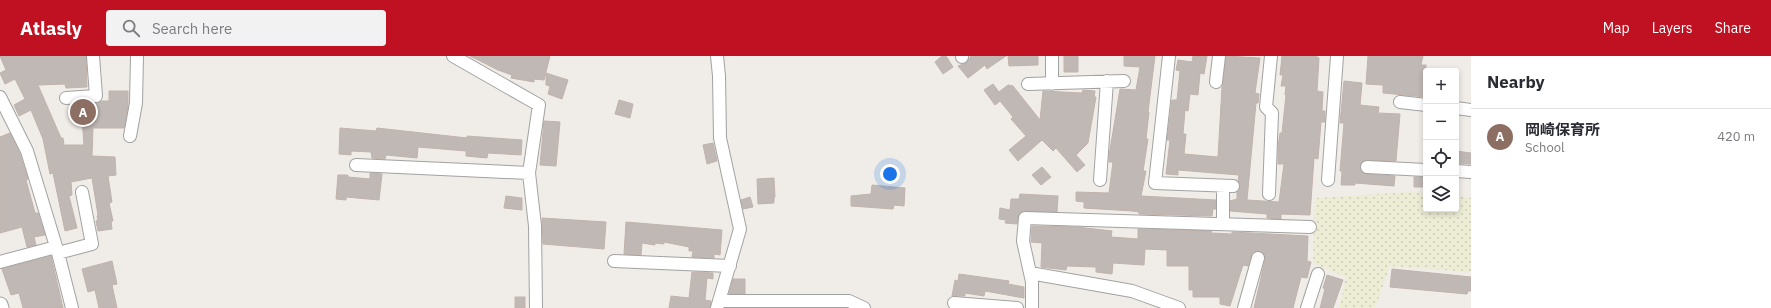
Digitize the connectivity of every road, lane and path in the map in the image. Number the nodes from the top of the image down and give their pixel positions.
1 (93, 56) edge
2 (137, 56) edge
3 (453, 56) edge
4 (717, 56) edge
5 (1052, 56) edge
6 (1169, 56) edge
7 (1219, 56) edge
8 (1271, 56) edge
9 (1337, 56) edge
10 (1124, 81) dead end
11 (1107, 82) junction
12 (1216, 82) dead end
13 (1028, 84) dead end
14 (1052, 84) junction
15 (0, 97) edge
16 (66, 98) dead end
17 (1400, 102) dead end
18 (1423, 105) edge
19 (1459, 108) edge
20 (1471, 110) edge
21 (130, 136) dead end
22 (356, 165) dead end
23 (1367, 167) dead end
24 (1423, 170) edge
25 (1459, 171) edge
26 (1471, 172) edge
27 (529, 173) junction
28 (1100, 180) dead end
29 (1328, 180) dead end
30 (82, 192) dead end
31 (1269, 194) dead end
32 (1223, 224) junction
33 (1310, 227) dead end
34 (57, 250) junction
35 (1258, 258) dead end
36 (614, 261) dead end
37 (0, 262) edge
38 (730, 266) junction
39 (1030, 274) junction
40 (1318, 274) dead end
41 (954, 302) dead end
42 (718, 304) edge
43 (0, 305) edge
44 (1, 308) edge
45 (72, 308) edge
46 (536, 308) edge
47 (864, 308) edge
48 (1017, 308) edge
49 (1032, 308) edge
50 (1179, 308) edge
51 (1244, 308) edge
52 (1307, 308) edge

1 - 16 street
2 - 21 street
3 - 27 street
4 - 38 street
5 - 14 street
6 - 32 street
7 - 12 street
8 - 31 street
9 - 29 street
10 - 11 street
11 - 14 street
11 - 28 street
13 - 14 street
15 - 34 street
17 - 18 street
19 - 20 street
22 - 27 street
23 - 24 street
25 - 26 street
27 - 46 street
30 - 34 street
32 - 33 street
32 - 39 street
34 - 37 street
34 - 45 street
35 - 51 street
36 - 38 street
38 - 42 street
39 - 49 street
39 - 50 street
40 - 52 street
41 - 48 street
42 - 47 street
43 - 44 street

